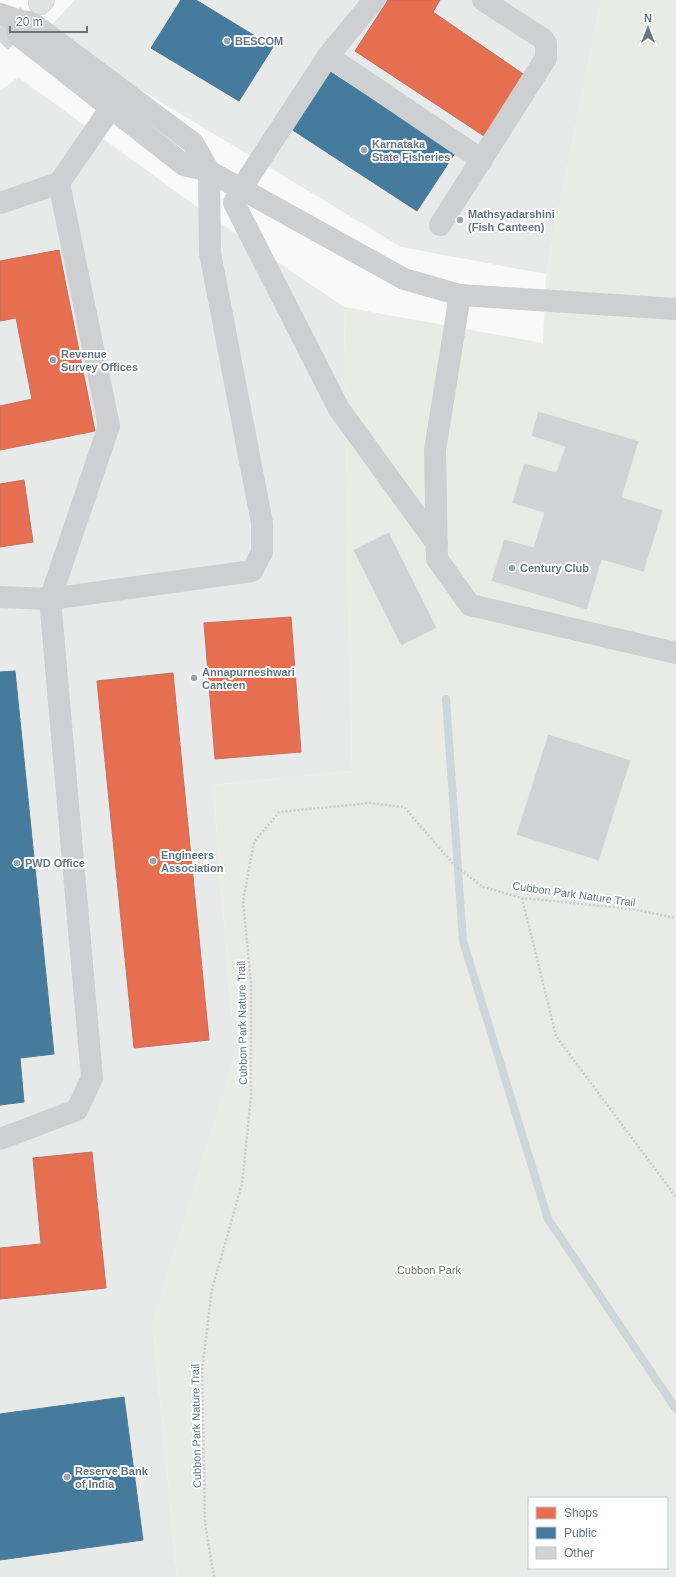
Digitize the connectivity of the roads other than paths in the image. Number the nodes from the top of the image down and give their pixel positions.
1 (374, 0) edge
2 (483, 0) edge
3 (8, 18) edge
4 (328, 56) junction
5 (110, 109) junction
6 (482, 160) junction
7 (209, 171) junction
8 (59, 183) junction
9 (241, 189) junction
10 (0, 203) edge
11 (440, 225) dead end
12 (460, 295) junction
13 (676, 309) edge
14 (437, 544) junction
15 (0, 597) edge
16 (50, 599) junction
17 (676, 653) edge
18 (0, 1139) edge

1 - 4 street
2 - 6 street
3 - 5 street
3 - 7 street
4 - 6 street
4 - 9 street
5 - 7 street
5 - 8 street
6 - 11 street
7 - 9 street
7 - 16 street
8 - 10 street
8 - 16 street
9 - 12 street
9 - 14 street
12 - 13 street
12 - 14 street
14 - 17 street
15 - 16 street
16 - 18 street

